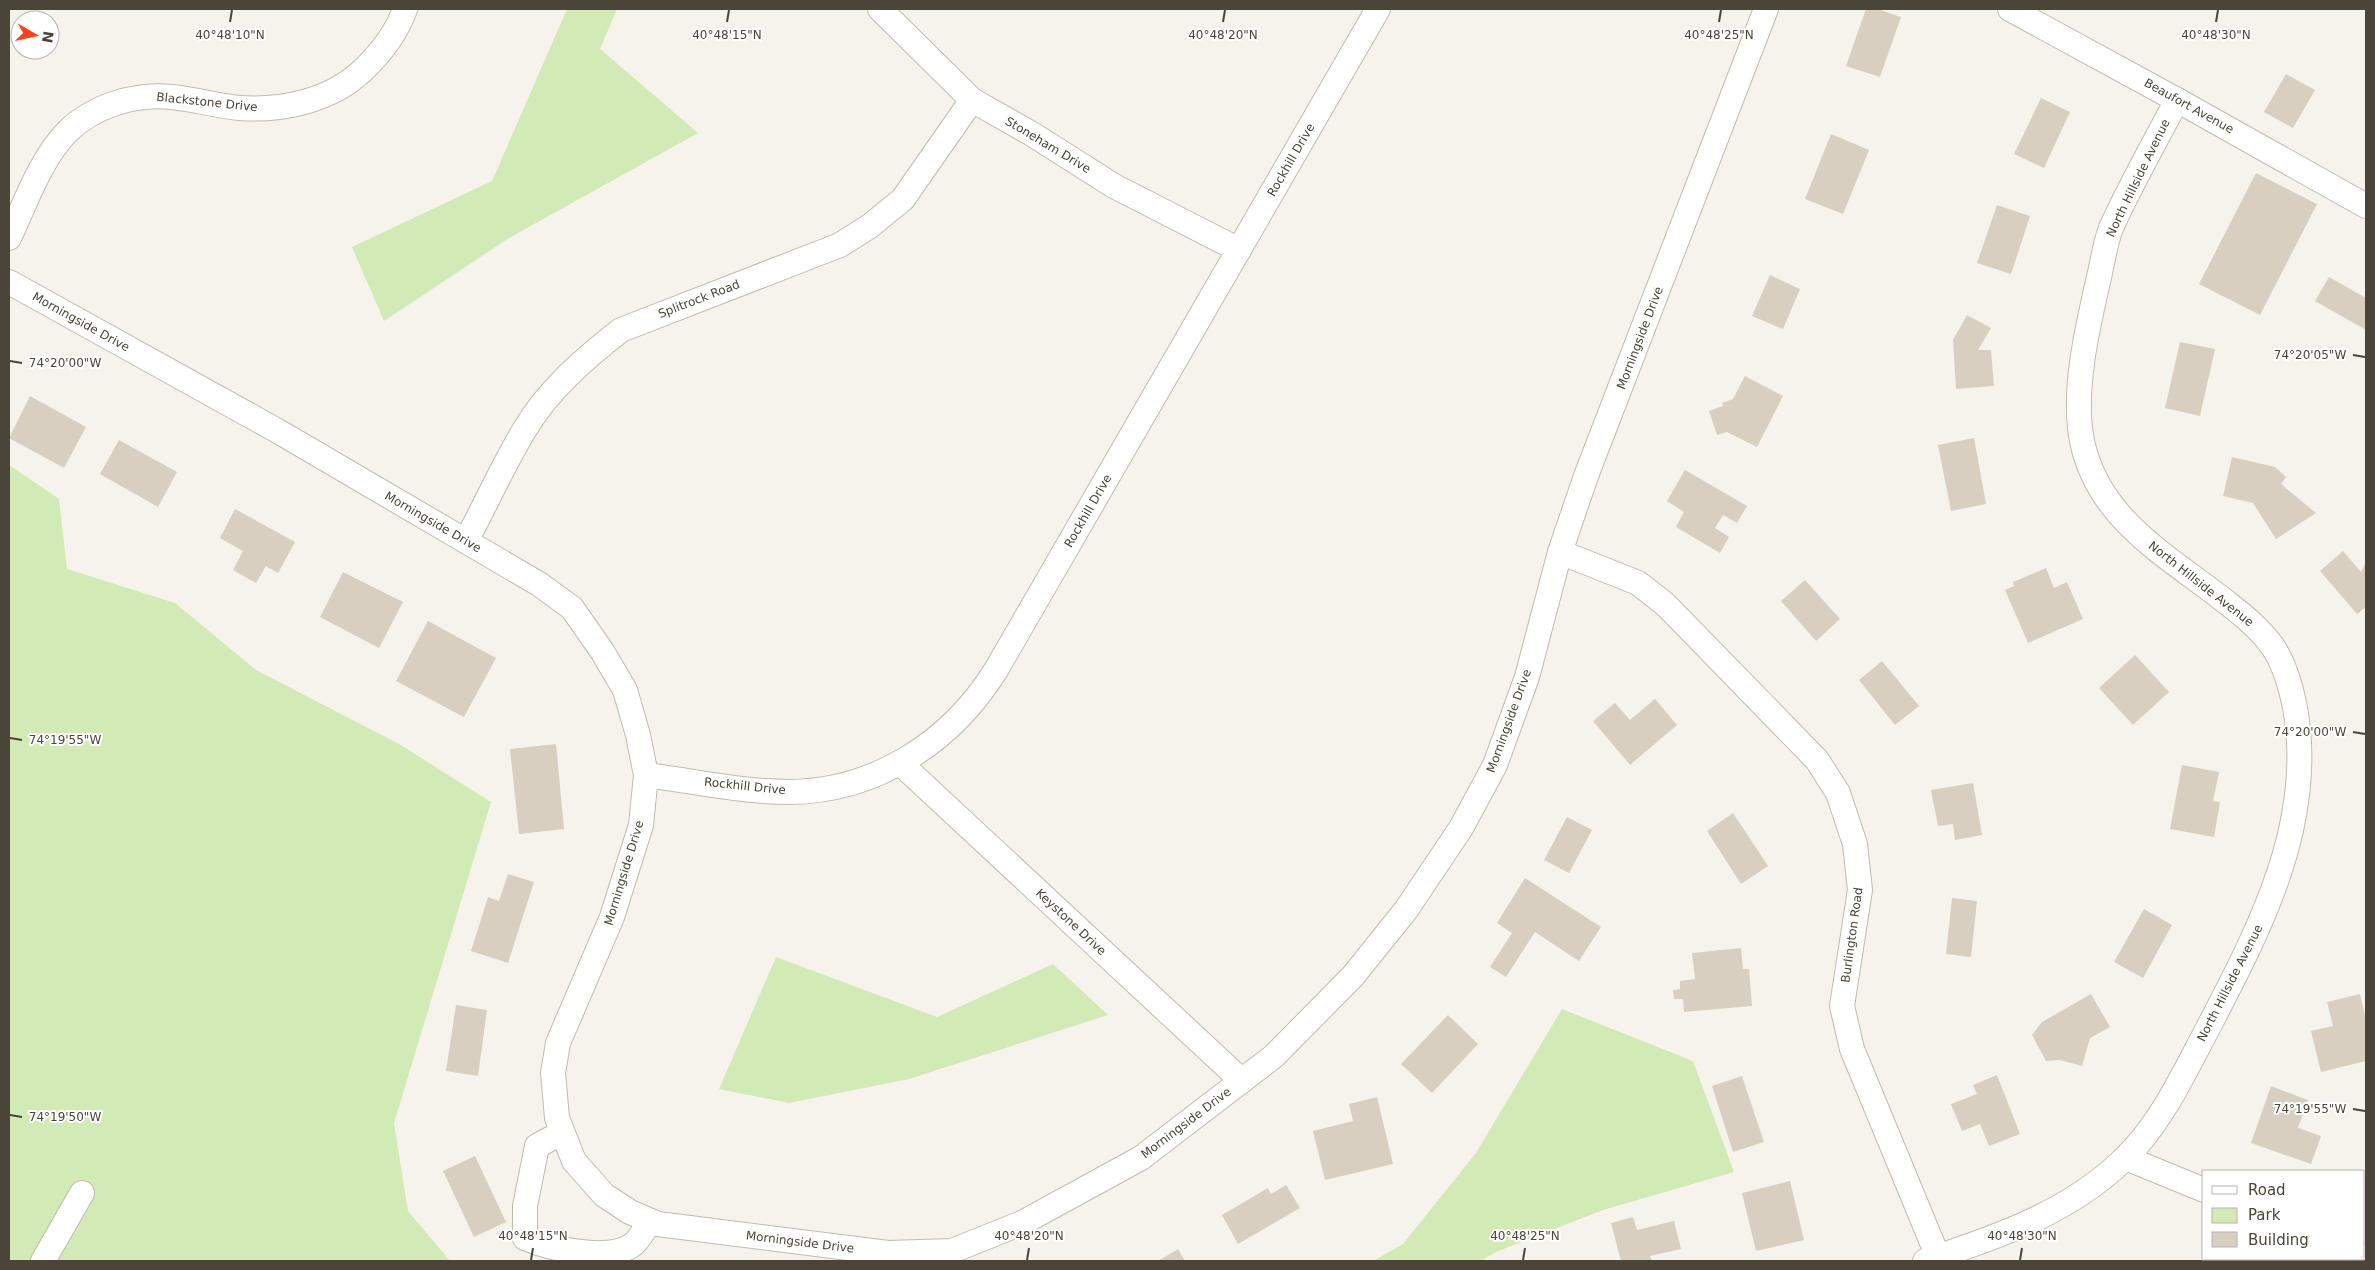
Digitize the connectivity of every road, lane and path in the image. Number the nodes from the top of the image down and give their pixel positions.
1 (405, 9) edge
2 (880, 9) edge
3 (1378, 9) edge
4 (1766, 9) edge
5 (2010, 9) edge
6 (972, 100) junction
7 (2177, 100) junction
8 (2366, 206) edge
9 (9, 238) edge
10 (1239, 250) junction
11 (9, 282) edge
12 (466, 541) junction
13 (1560, 552) junction
14 (900, 763) junction
15 (646, 775) junction
16 (1242, 1081) junction
17 (561, 1133) junction
18 (2126, 1158) junction
19 (2202, 1189) edge
20 (82, 1193) dead end
21 (650, 1221) junction
22 (1931, 1259) edge
23 (43, 1261) edge

1 - 9 street, Blackstone Drive
2 - 6 street, Stoneham Drive
3 - 10 street, Rockhill Drive
4 - 13 street, Morningside Drive
5 - 7 street, Beaufort Avenue
6 - 10 street, Stoneham Drive
6 - 12 street, Splitrock Road
7 - 8 street, Beaufort Avenue
7 - 18 street, North Hillside Avenue
10 - 14 street, Rockhill Drive
11 - 12 street, Morningside Drive
12 - 15 street, Morningside Drive
13 - 16 street, Morningside Drive
13 - 22 street, Burlington Road
14 - 15 street, Rockhill Drive
14 - 16 street, Keystone Drive
15 - 17 street, Morningside Drive
16 - 21 street, Morningside Drive
17 - 21 street, Morningside Drive
17 - 21 street
18 - 19 street
18 - 22 street, North Hillside Avenue
20 - 23 street

